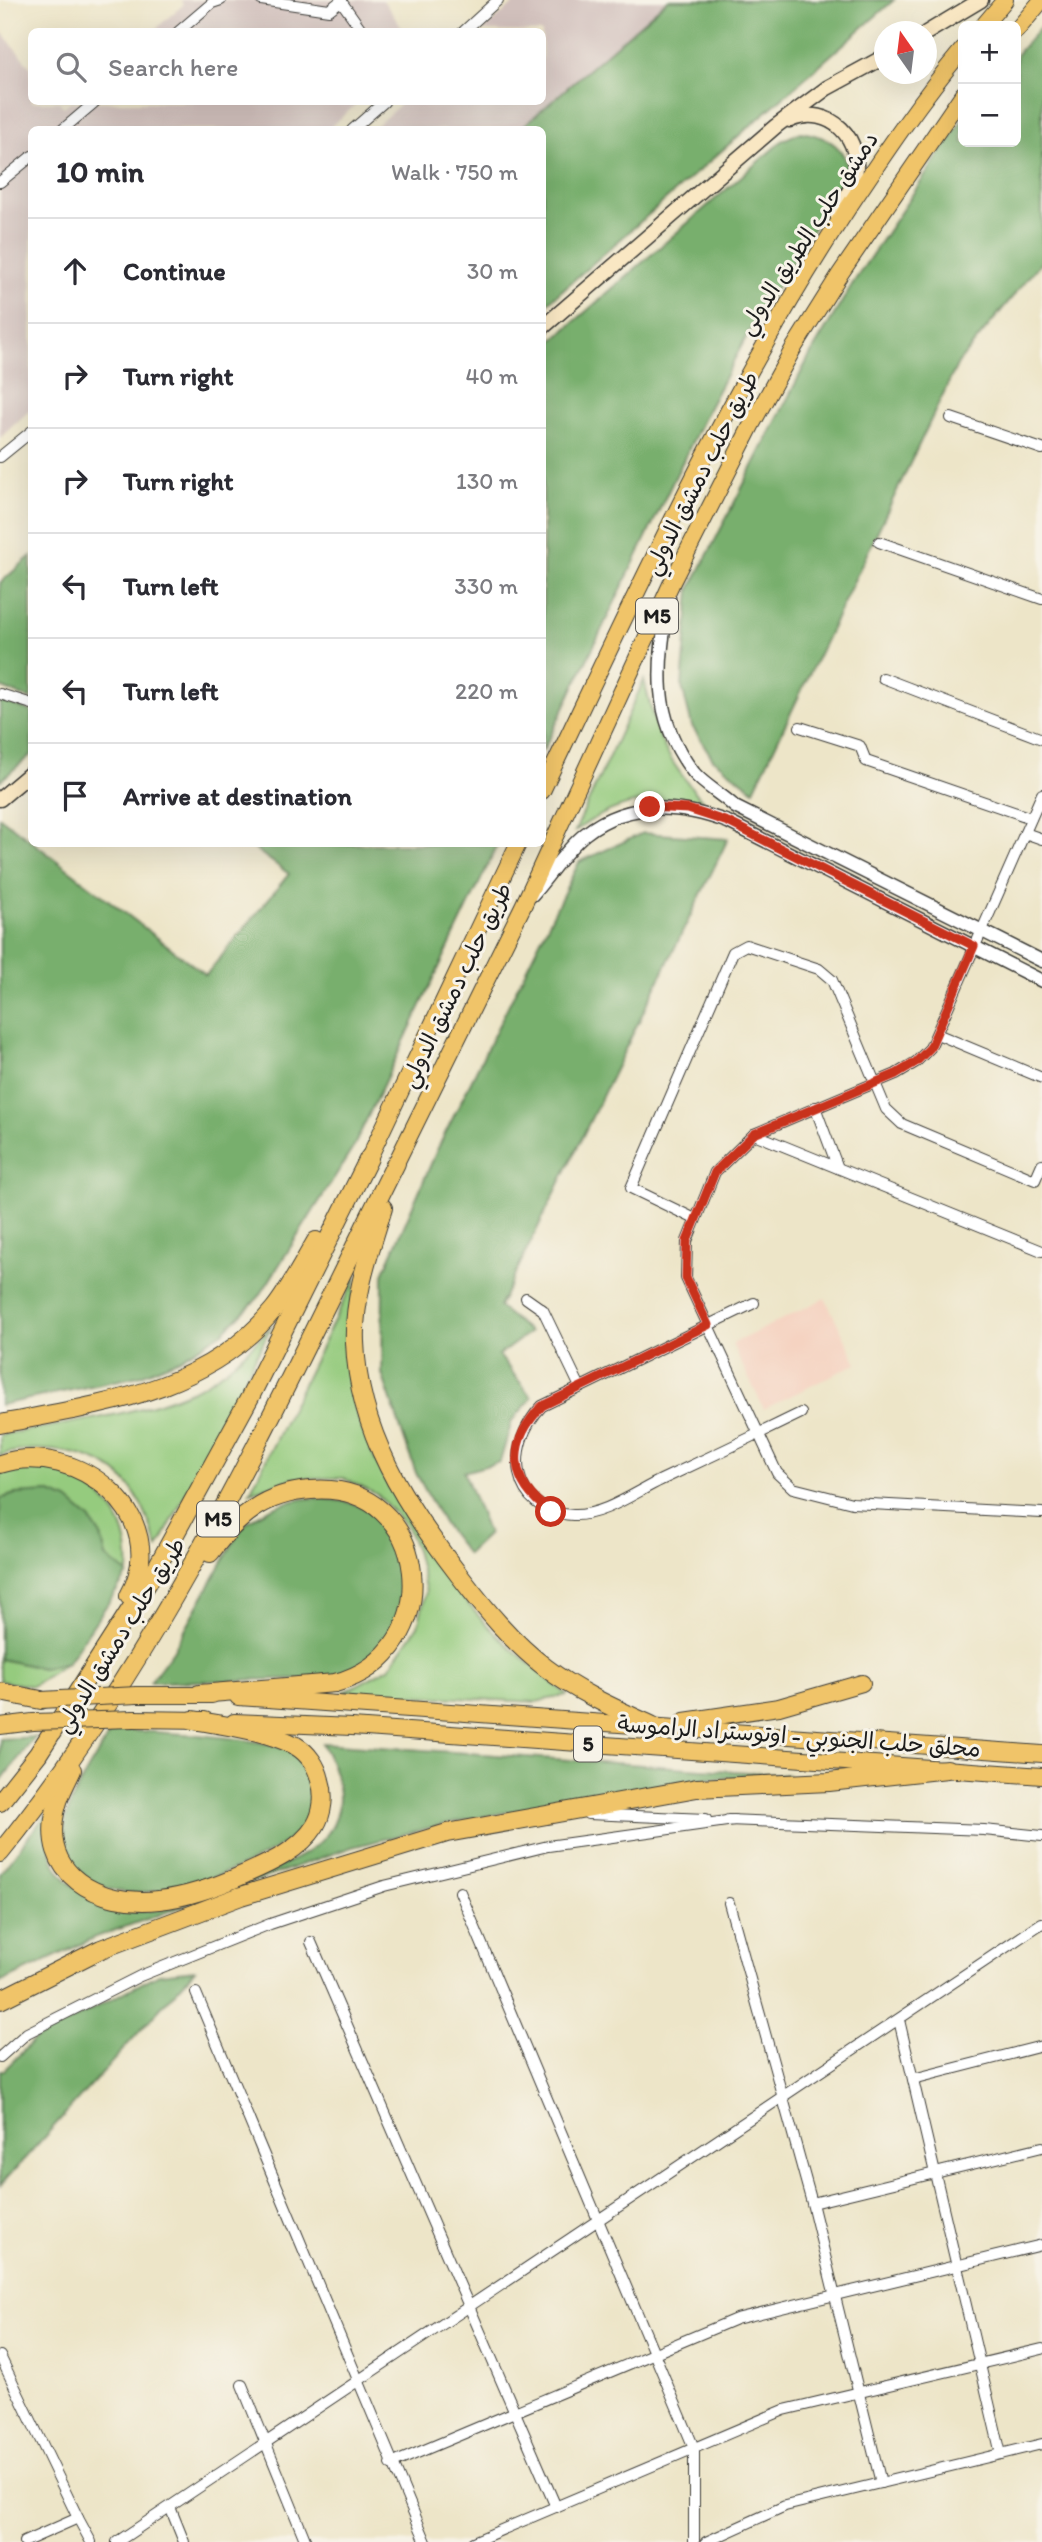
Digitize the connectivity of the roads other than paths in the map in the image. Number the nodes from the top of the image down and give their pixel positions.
1 (221, 0) edge
2 (261, 0) edge
3 (498, 0) edge
4 (981, 0) edge
5 (1005, 0) edge
6 (1042, 0) edge
7 (342, 1) edge
8 (987, 21) edge
9 (1021, 25) edge
10 (937, 26) edge
11 (183, 28) edge
12 (360, 28) edge
13 (467, 28) edge
14 (958, 55) edge
15 (874, 62) edge
16 (958, 102) edge
17 (91, 105) edge
18 (381, 105) edge
19 (776, 125) junction
20 (67, 126) edge
21 (357, 126) edge
22 (28, 159) edge
23 (0, 182) edge
24 (816, 258) junction
25 (546, 325) edge
26 (951, 418) dead end
27 (28, 434) edge
28 (1042, 449) edge
29 (0, 457) edge
30 (879, 542) dead end
31 (672, 582) junction
32 (1042, 599) edge
33 (883, 678) dead end
34 (0, 694) edge
35 (28, 703) edge
36 (800, 727) dead end
37 (1042, 740) edge
38 (28, 775) edge
39 (546, 783) edge
40 (1042, 794) edge
41 (726, 798) junction
42 (0, 799) edge
43 (717, 818) junction
44 (1031, 818) junction
45 (1025, 833) junction
46 (1042, 839) edge
47 (516, 847) edge
48 (523, 906) junction
49 (981, 930) junction
50 (974, 946) junction
51 (1042, 961) edge
52 (1042, 981) edge
53 (937, 1034) junction
54 (1042, 1078) edge
55 (875, 1083) junction
56 (815, 1107) junction
57 (754, 1134) junction
58 (369, 1158) junction
59 (396, 1163) junction
60 (1042, 1164) edge
61 (838, 1168) junction
62 (695, 1219) junction
63 (1042, 1251) edge
64 (526, 1298) dead end
65 (754, 1303) dead end
66 (708, 1325) junction
67 (580, 1387) junction
68 (801, 1413) dead end
69 (0, 1424) edge
70 (759, 1433) junction
71 (0, 1464) edge
72 (1042, 1513) edge
73 (170, 1605) junction
74 (89, 1671) junction
75 (862, 1683) dead end
76 (0, 1692) edge
77 (199, 1694) junction
78 (41, 1700) junction
79 (0, 1702) edge
80 (193, 1720) junction
81 (0, 1726) edge
82 (653, 1726) junction
83 (86, 1740) junction
84 (1042, 1754) edge
85 (947, 1769) junction
86 (1042, 1776) edge
87 (0, 1802) edge
88 (556, 1812) junction
89 (734, 1820) junction
90 (1042, 1836) edge
91 (0, 1853) edge
92 (460, 1892) dead end
93 (729, 1903) dead end
94 (1042, 1923) edge
95 (311, 1942) dead end
96 (196, 1993) dead end
97 (0, 2000) edge
98 (899, 2020) junction
99 (1042, 2046) edge
100 (0, 2057) edge
101 (913, 2079) junction
102 (784, 2097) junction
103 (1042, 2147) edge
104 (935, 2173) junction
105 (812, 2203) junction
106 (597, 2222) junction
107 (1042, 2245) edge
108 (957, 2266) junction
109 (835, 2295) junction
110 (469, 2308) junction
111 (1042, 2349) edge
112 (656, 2353) junction
113 (0, 2356) edge
114 (981, 2364) junction
115 (359, 2382) junction
116 (243, 2385) dead end
117 (859, 2392) junction
118 (514, 2412) junction
119 (266, 2443) junction
120 (1042, 2444) edge
121 (694, 2448) junction
122 (1001, 2454) junction
123 (392, 2463) junction
124 (881, 2483) junction
125 (170, 2507) junction
126 (555, 2507) junction
127 (78, 2518) junction
128 (24, 2542) edge
129 (91, 2542) edge
130 (117, 2542) edge
131 (184, 2542) edge
132 (306, 2542) edge
133 (426, 2542) edge
134 (473, 2542) edge
135 (694, 2542) edge
136 (706, 2542) edge

1 - 11 street
2 - 7 street
3 - 13 street
4 - 10 main road
5 - 8 highway
6 - 9 highway
7 - 12 street
14 - 24 highway, دمشق حلب الطريق الدولي / M5
15 - 19 main road
16 - 31 highway, طريق حلب دمشق الدولي / M5
17 - 20 street
18 - 21 street
19 - 24 main road
19 - 25 main road
22 - 23 street
24 - 39 highway, دمشق حلب الطريق الدولي / M5
26 - 28 street
27 - 29 street
30 - 32 street
31 - 41 street
31 - 48 highway, طريق حلب دمشق الدولي / M5
33 - 37 street
34 - 35 street
36 - 44 street
38 - 42 main road
40 - 44 street
41 - 43 street
41 - 49 street
43 - 48 street
43 - 50 street
44 - 45 street
45 - 46 street
45 - 49 street
47 - 58 highway, M5
48 - 59 highway, طريق حلب دمشق الدولي / M5
49 - 50 street
49 - 51 street
50 - 52 street
50 - 53 street
53 - 54 street
53 - 55 street
55 - 56 street
55 - 60 street
55 - 62 street
56 - 57 street
56 - 61 street
57 - 61 street
57 - 62 street
58 - 69 highway
58 - 74 highway, طريق حلب دمشق الدولي / M5
59 - 73 highway, طريق حلب دمشق الدولي / M5
59 - 82 highway
61 - 63 street
62 - 66 street
64 - 67 street
65 - 66 street
66 - 67 street
66 - 70 street
67 - 70 street
68 - 70 street
70 - 72 street
71 - 74 highway
73 - 77 highway
73 - 83 highway, طريق حلب دمشق الدولي / M5
74 - 87 highway, طريق حلب دمشق الدولي / M5
75 - 82 highway
76 - 78 highway
77 - 78 highway, محلق حلب الجنوبي - اوتوستراد الراموسة / 5, bridge
77 - 82 highway, محلق حلب الجنوبي - اوتوستراد الراموسة / 5
78 - 79 highway
80 - 81 highway, محلق حلب الجنوبي - اوتوستراد الراموسة / 5, bridge
80 - 83 highway
80 - 85 highway, محلق حلب الجنوبي - اوتوستراد الراموسة / 5
82 - 84 highway, محلق حلب الجنوبي - اوتوستراد الراموسة / 5
83 - 91 highway, طريق حلب دمشق الدولي / M5
85 - 86 highway, محلق حلب الجنوبي - اوتوستراد الراموسة / 5
85 - 88 highway
88 - 89 street
88 - 97 highway
89 - 90 street
89 - 100 street
92 - 106 street
93 - 102 street
94 - 98 street
95 - 110 street
96 - 115 street
98 - 101 street
98 - 102 street
99 - 101 street
101 - 104 street
102 - 105 street
102 - 106 street
103 - 104 street
104 - 105 street
104 - 108 street
105 - 109 street
106 - 110 street
106 - 112 street
107 - 108 street
108 - 109 street
108 - 114 street
109 - 112 street
109 - 117 street
110 - 115 street
110 - 118 street
111 - 114 street
112 - 118 street
112 - 121 street
113 - 127 street
114 - 117 street
114 - 122 street
115 - 119 street
115 - 123 street
116 - 119 street
117 - 121 street
117 - 124 street
118 - 123 street
118 - 126 street
119 - 125 street
119 - 132 street
120 - 122 street
121 - 126 street
121 - 135 street
122 - 124 street
123 - 133 street
124 - 136 street
125 - 130 street
125 - 131 street
126 - 134 street
127 - 128 street
127 - 129 street

